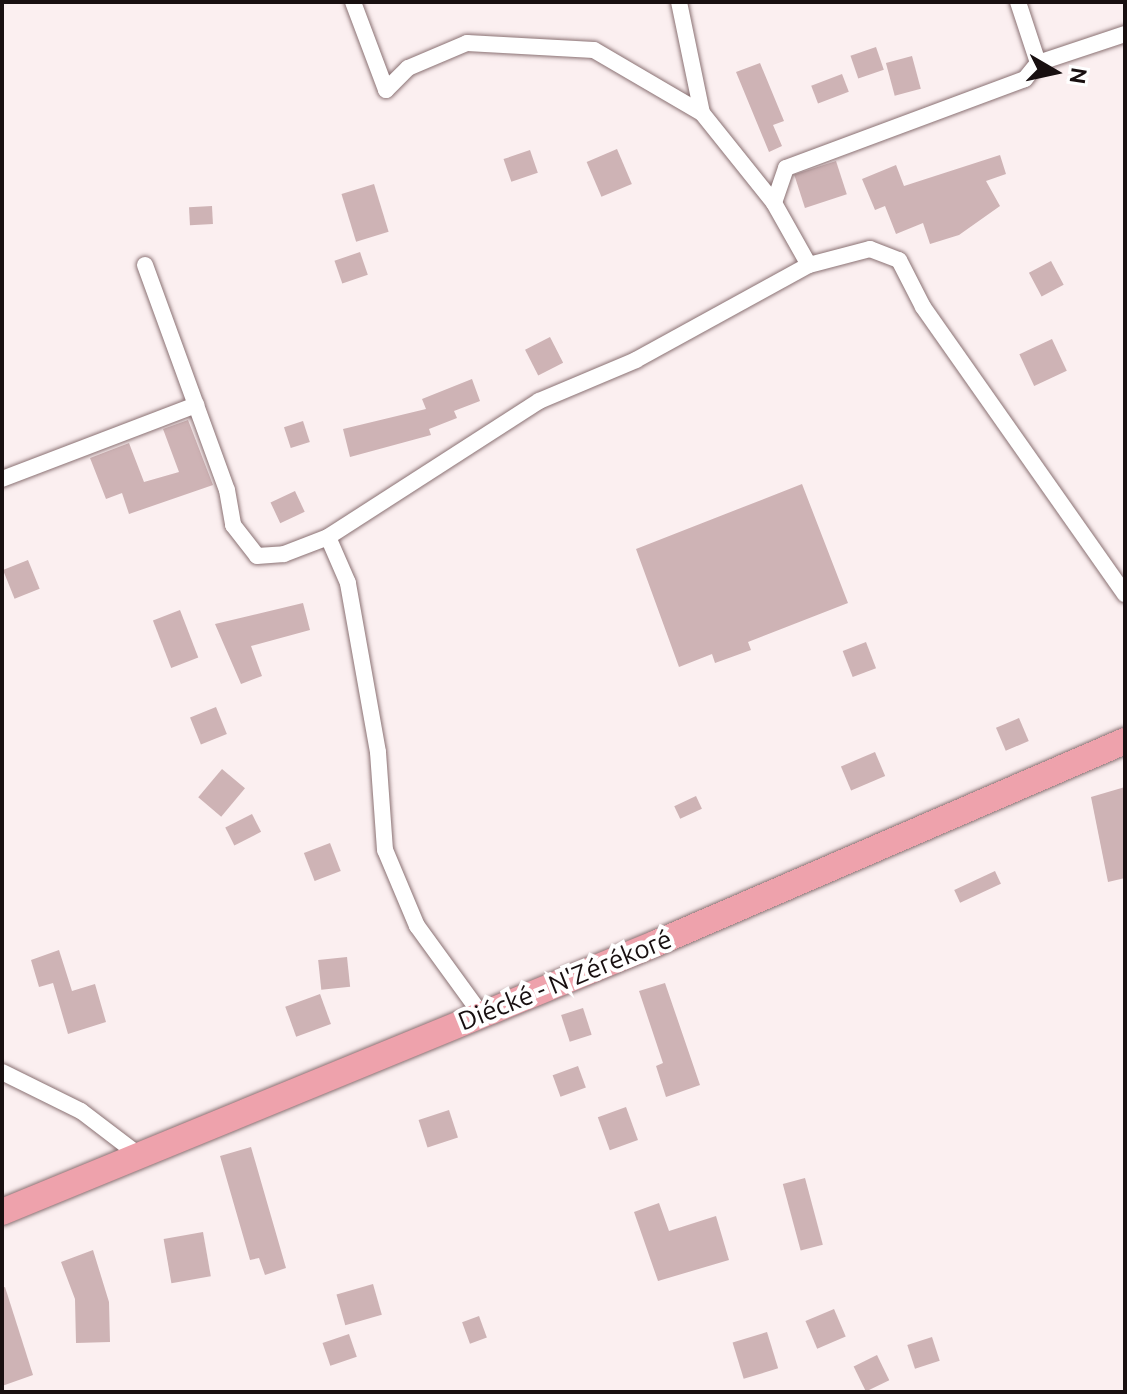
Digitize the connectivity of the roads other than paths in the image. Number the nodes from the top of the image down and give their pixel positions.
1 (353, 2) edge
2 (679, 2) edge
3 (1018, 2) edge
4 (1125, 34) edge
5 (1038, 63) junction
6 (702, 113) junction
7 (774, 203) junction
8 (145, 265) dead end
9 (809, 265) junction
10 (196, 405) junction
11 (2, 479) edge
12 (328, 537) junction
13 (1125, 594) edge
14 (1125, 741) edge
15 (481, 1014) junction
16 (2, 1072) edge
17 (140, 1156) junction
18 (2, 1212) edge

1 - 6 street
2 - 6 street
3 - 5 street
4 - 5 street
5 - 7 street
6 - 7 street
7 - 9 street
8 - 10 street
9 - 12 street
9 - 13 street
10 - 11 street
10 - 12 street
12 - 15 street
14 - 15 highway, Diécké - N'Zérékoré
15 - 17 highway, Diécké - N'Zérékoré
16 - 17 street
17 - 18 highway, Diécké - N'Zérékoré

